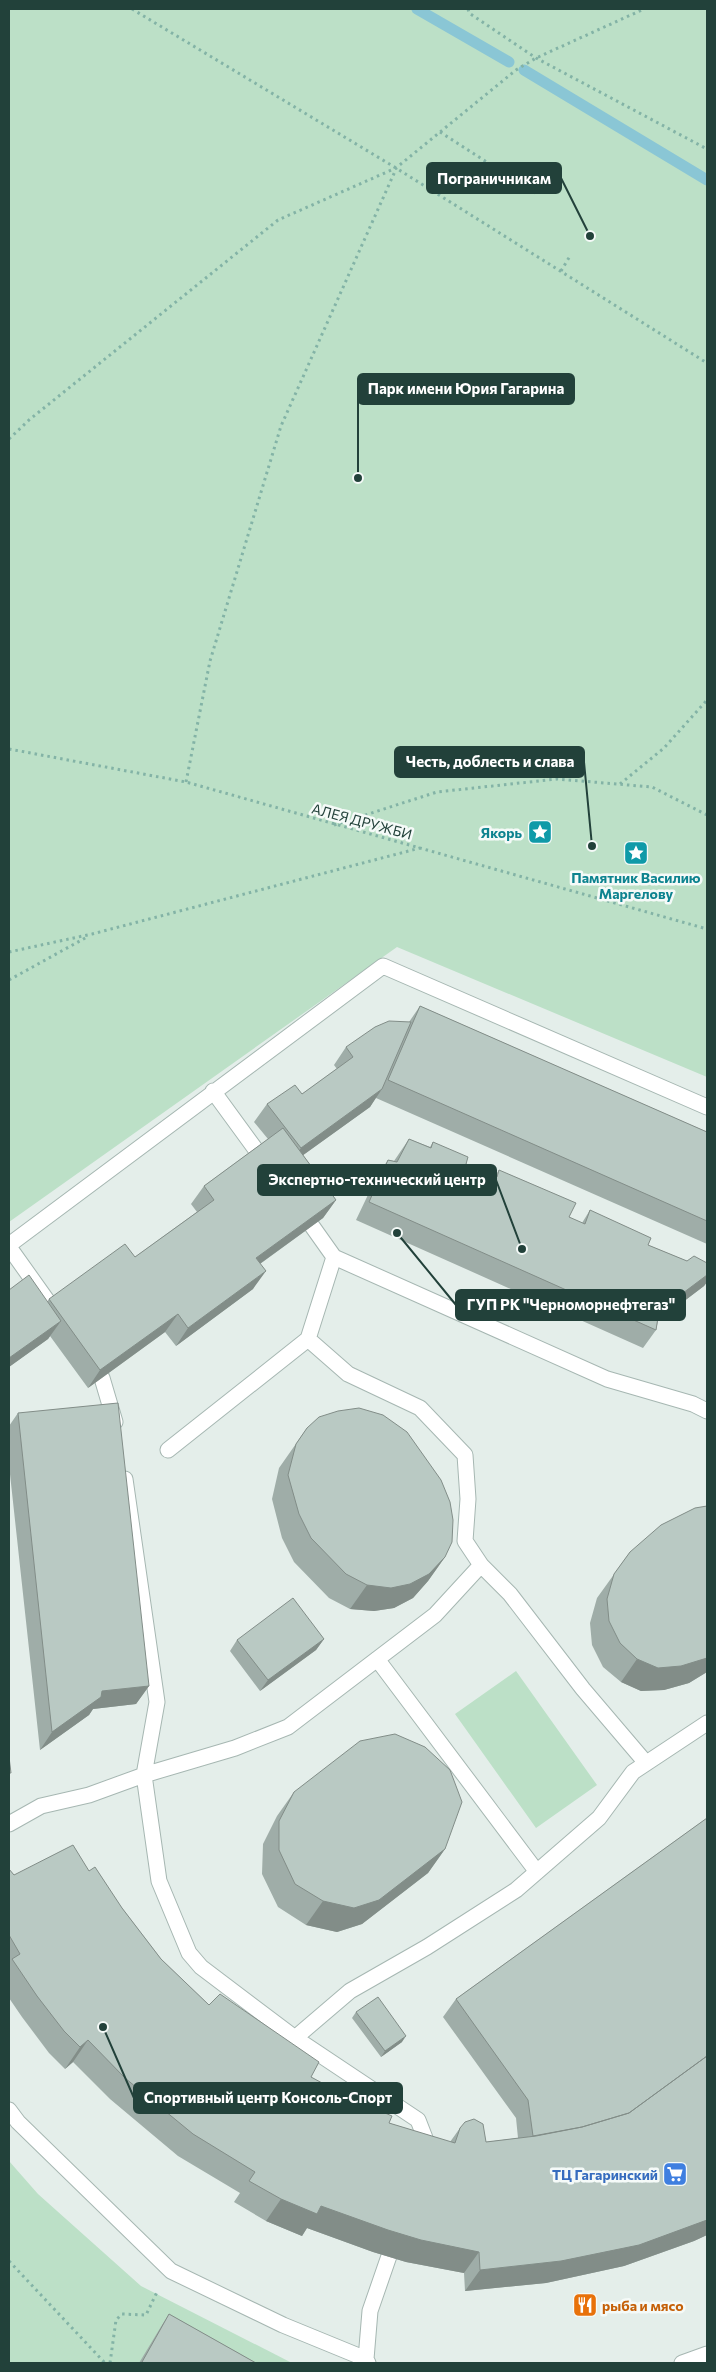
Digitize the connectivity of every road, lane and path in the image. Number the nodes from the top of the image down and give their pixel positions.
1 (132, 9) edge
2 (468, 9) edge
3 (644, 9) edge
4 (536, 58) junction
5 (440, 132) junction
6 (707, 149) edge
7 (396, 168) junction
8 (538, 195) dead end
9 (570, 256) dead end
10 (561, 271) junction
11 (707, 363) edge
12 (9, 439) edge
13 (707, 700) edge
14 (9, 748) edge
15 (186, 782) junction
16 (620, 784) junction
17 (707, 815) edge
18 (334, 826) junction
19 (420, 848) junction
20 (707, 928) edge
21 (92, 934) junction
22 (9, 952) edge
23 (9, 980) edge
24 (213, 1091) junction
25 (707, 1107) edge
26 (259, 1154) edge
27 (312, 1226) edge
28 (9, 1246) edge
29 (334, 1257) junction
30 (51, 1306) edge
31 (308, 1339) junction
32 (102, 1378) edge
33 (707, 1410) edge
34 (120, 1439) edge
35 (168, 1450) dead end
36 (124, 1468) edge
37 (481, 1565) junction
38 (377, 1660) junction
39 (707, 1723) edge
40 (646, 1763) junction
41 (144, 1775) junction
42 (9, 1824) edge
43 (537, 1872) junction
44 (296, 2038) junction
45 (9, 2110) edge
46 (422, 2160) edge
47 (389, 2256) edge
48 (9, 2261) edge
49 (157, 2292) dead end
50 (707, 2354) edge
51 (367, 2361) edge
52 (105, 2363) edge
53 (110, 2363) edge
54 (682, 2363) edge

1 - 7 path
2 - 4 path
3 - 4 path
4 - 5 path
4 - 6 path
5 - 7 path
5 - 8 path
7 - 10 path
7 - 12 path
7 - 15 path
9 - 10 path
10 - 11 path
13 - 16 path
14 - 15 path, АЛЕЯ ДРУЖБИ
15 - 18 path, АЛЕЯ ДРУЖБИ
16 - 17 path
16 - 18 path
18 - 19 path, АЛЕЯ ДРУЖБИ
19 - 20 path, АЛЕЯ ДРУЖБИ
19 - 21 path
21 - 22 path
21 - 23 path
24 - 25 lane
24 - 26 lane
24 - 28 lane
27 - 29 lane
28 - 30 lane
29 - 31 lane
29 - 33 lane
31 - 35 lane
31 - 37 lane
32 - 34 lane
36 - 41 lane
37 - 38 lane
37 - 40 lane
38 - 41 lane
38 - 43 lane
39 - 40 lane
40 - 43 lane
41 - 42 lane
41 - 44 lane
43 - 44 lane
44 - 46 lane
45 - 51 lane
47 - 51 lane
48 - 52 path
49 - 53 path
50 - 54 lane

